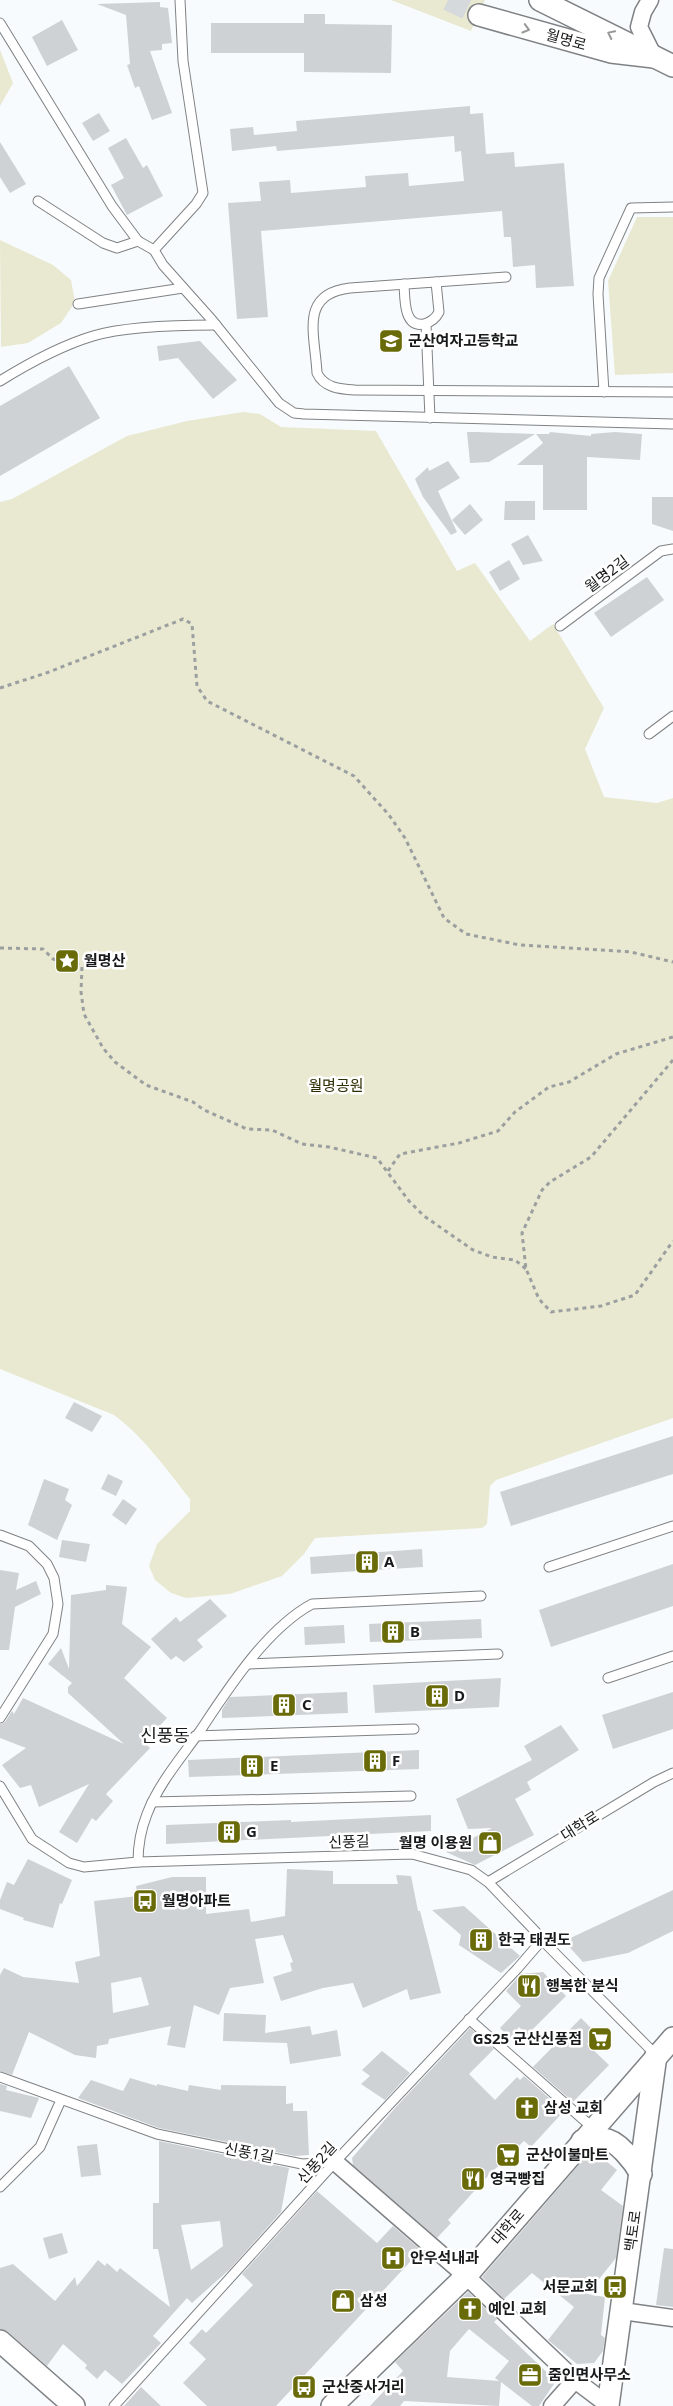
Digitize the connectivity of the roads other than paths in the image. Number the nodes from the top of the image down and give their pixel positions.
1 (180, 0) edge
2 (540, 0) edge
3 (650, 0) edge
4 (479, 15) tunnel mouth
5 (0, 23) edge
6 (654, 57) junction
7 (673, 66) edge
8 (38, 201) dead end
9 (673, 207) edge
10 (138, 241) junction
11 (154, 250) junction
12 (506, 278) dead end
13 (436, 282) junction
14 (404, 284) junction
15 (183, 288) junction
16 (78, 304) dead end
17 (426, 324) junction
18 (216, 325) junction
19 (0, 381) edge
20 (429, 392) junction
21 (604, 392) junction
22 (673, 392) edge
23 (430, 418) junction
24 (673, 424) edge
25 (673, 549) edge
26 (560, 626) dead end
27 (673, 716) edge
28 (649, 734) dead end
29 (673, 1526) edge
30 (0, 1535) edge
31 (549, 1567) dead end
32 (482, 1596) dead end
33 (498, 1654) dead end
34 (673, 1656) edge
35 (248, 1664) junction
36 (608, 1678) dead end
37 (0, 1718) edge
38 (414, 1730) dead end
39 (195, 1736) junction
40 (673, 1773) edge
41 (0, 1786) edge
42 (411, 1796) dead end
43 (152, 1802) junction
44 (138, 1862) junction
45 (488, 1882) junction
46 (542, 1940) junction
47 (469, 2019) junction
48 (673, 2038) edge
49 (665, 2056) edge
50 (0, 2077) edge
51 (61, 2100) junction
52 (588, 2134) junction
53 (335, 2162) junction
54 (641, 2174) junction
55 (0, 2187) edge
56 (466, 2276) junction
57 (622, 2311) junction
58 (673, 2318) edge
59 (0, 2341) edge
60 (575, 2380) junction
61 (608, 2405) edge
62 (74, 2406) edge
63 (114, 2406) edge
64 (332, 2406) edge
65 (552, 2406) edge

1 - 11 lane
6 -> 2 street, 월명로
3 - 6 street
4 -> 6 street, 월명로
5 - 10 lane
6 - 7 street, 월명로
8 - 10 lane
9 - 21 lane
10 - 11 lane
11 - 15 lane
12 - 13 lane
13 - 14 lane
13 - 17 lane
14 - 17 lane
14 - 20 lane
15 - 16 lane
15 - 18 lane
17 - 20 lane
18 - 19 lane
18 - 23 lane
20 - 21 lane
20 - 23 lane
21 - 22 lane
23 - 24 lane
25 - 26 lane, 월명2길
27 - 28 lane
29 - 31 lane
30 - 37 lane
32 - 35 lane
33 - 35 lane
34 - 36 lane
35 - 39 lane
38 - 39 lane
39 - 43 lane
40 - 45 lane, 대학로
41 - 44 lane, 신풍길
42 - 43 lane
43 - 44 lane
44 - 45 lane, 신풍길
45 - 46 lane, 신풍길
46 - 47 lane, 신풍2길
46 - 49 lane, 신풍길
47 - 52 lane
47 - 53 lane, 신풍2길
48 - 49 street, 대학로
49 - 52 street, 대학로
49 - 54 street, 백토로
50 - 51 lane, 신풍1길
51 - 53 lane, 신풍1길
51 - 55 lane
52 - 54 street
52 - 56 street, 대학로
53 - 56 street
53 - 63 lane, 신풍2길
54 - 57 street, 백토로
56 - 60 street
56 - 64 street, 대학로
57 - 58 street
57 - 61 street, 백토로
59 - 62 street
60 - 61 street
60 - 65 street

